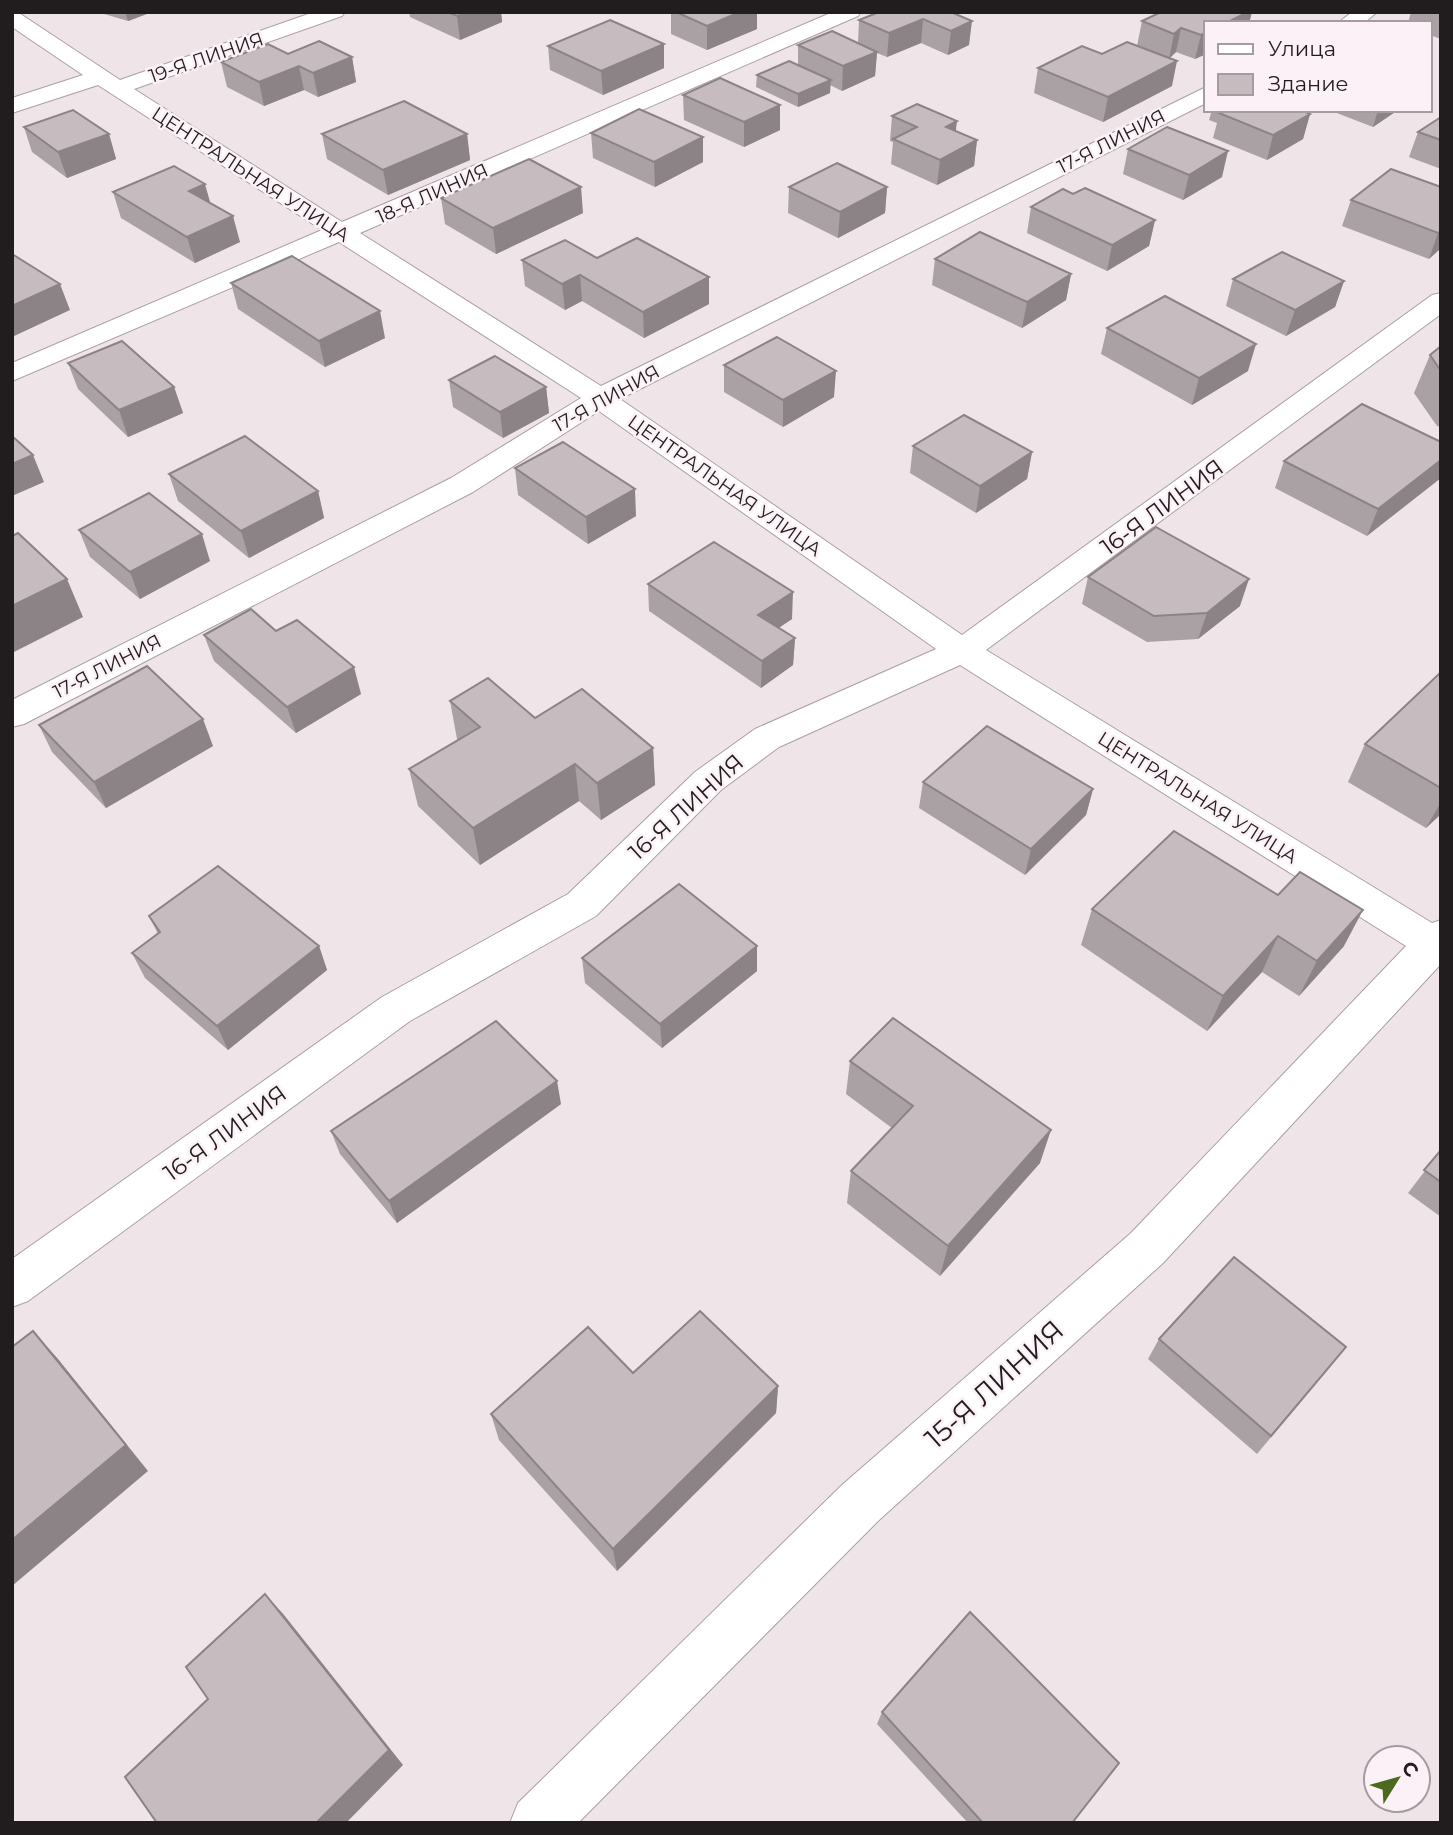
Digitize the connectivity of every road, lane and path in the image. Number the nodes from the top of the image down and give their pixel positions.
1 (335, 12) edge
2 (851, 12) edge
3 (1367, 12) edge
4 (12, 17) edge
5 (1351, 21) edge
6 (109, 82) junction
7 (1204, 95) edge
8 (12, 106) edge
9 (343, 232) junction
10 (1441, 301) edge
11 (12, 373) edge
12 (600, 398) junction
13 (962, 651) junction
14 (12, 715) edge
15 (1438, 942) edge
16 (12, 1286) edge
17 (538, 1823) edge

1 - 6 street, 19-Я ЛИНИЯ
2 - 9 street, 18-Я ЛИНИЯ
3 - 5 street
4 - 6 street, ЦЕНТРАЛЬНАЯ УЛИЦА
6 - 8 street, 19-Я ЛИНИЯ
6 - 9 street, ЦЕНТРАЛЬНАЯ УЛИЦА
7 - 12 street, 17-Я ЛИНИЯ
9 - 11 street, 18-Я ЛИНИЯ
9 - 12 street, ЦЕНТРАЛЬНАЯ УЛИЦА
10 - 13 street, 16-Я ЛИНИЯ
12 - 13 street, ЦЕНТРАЛЬНАЯ УЛИЦА
12 - 14 street, 17-Я ЛИНИЯ
13 - 15 street, ЦЕНТРАЛЬНАЯ УЛИЦА
13 - 16 street, 16-Я ЛИНИЯ
15 - 17 street, 15-Я ЛИНИЯ

